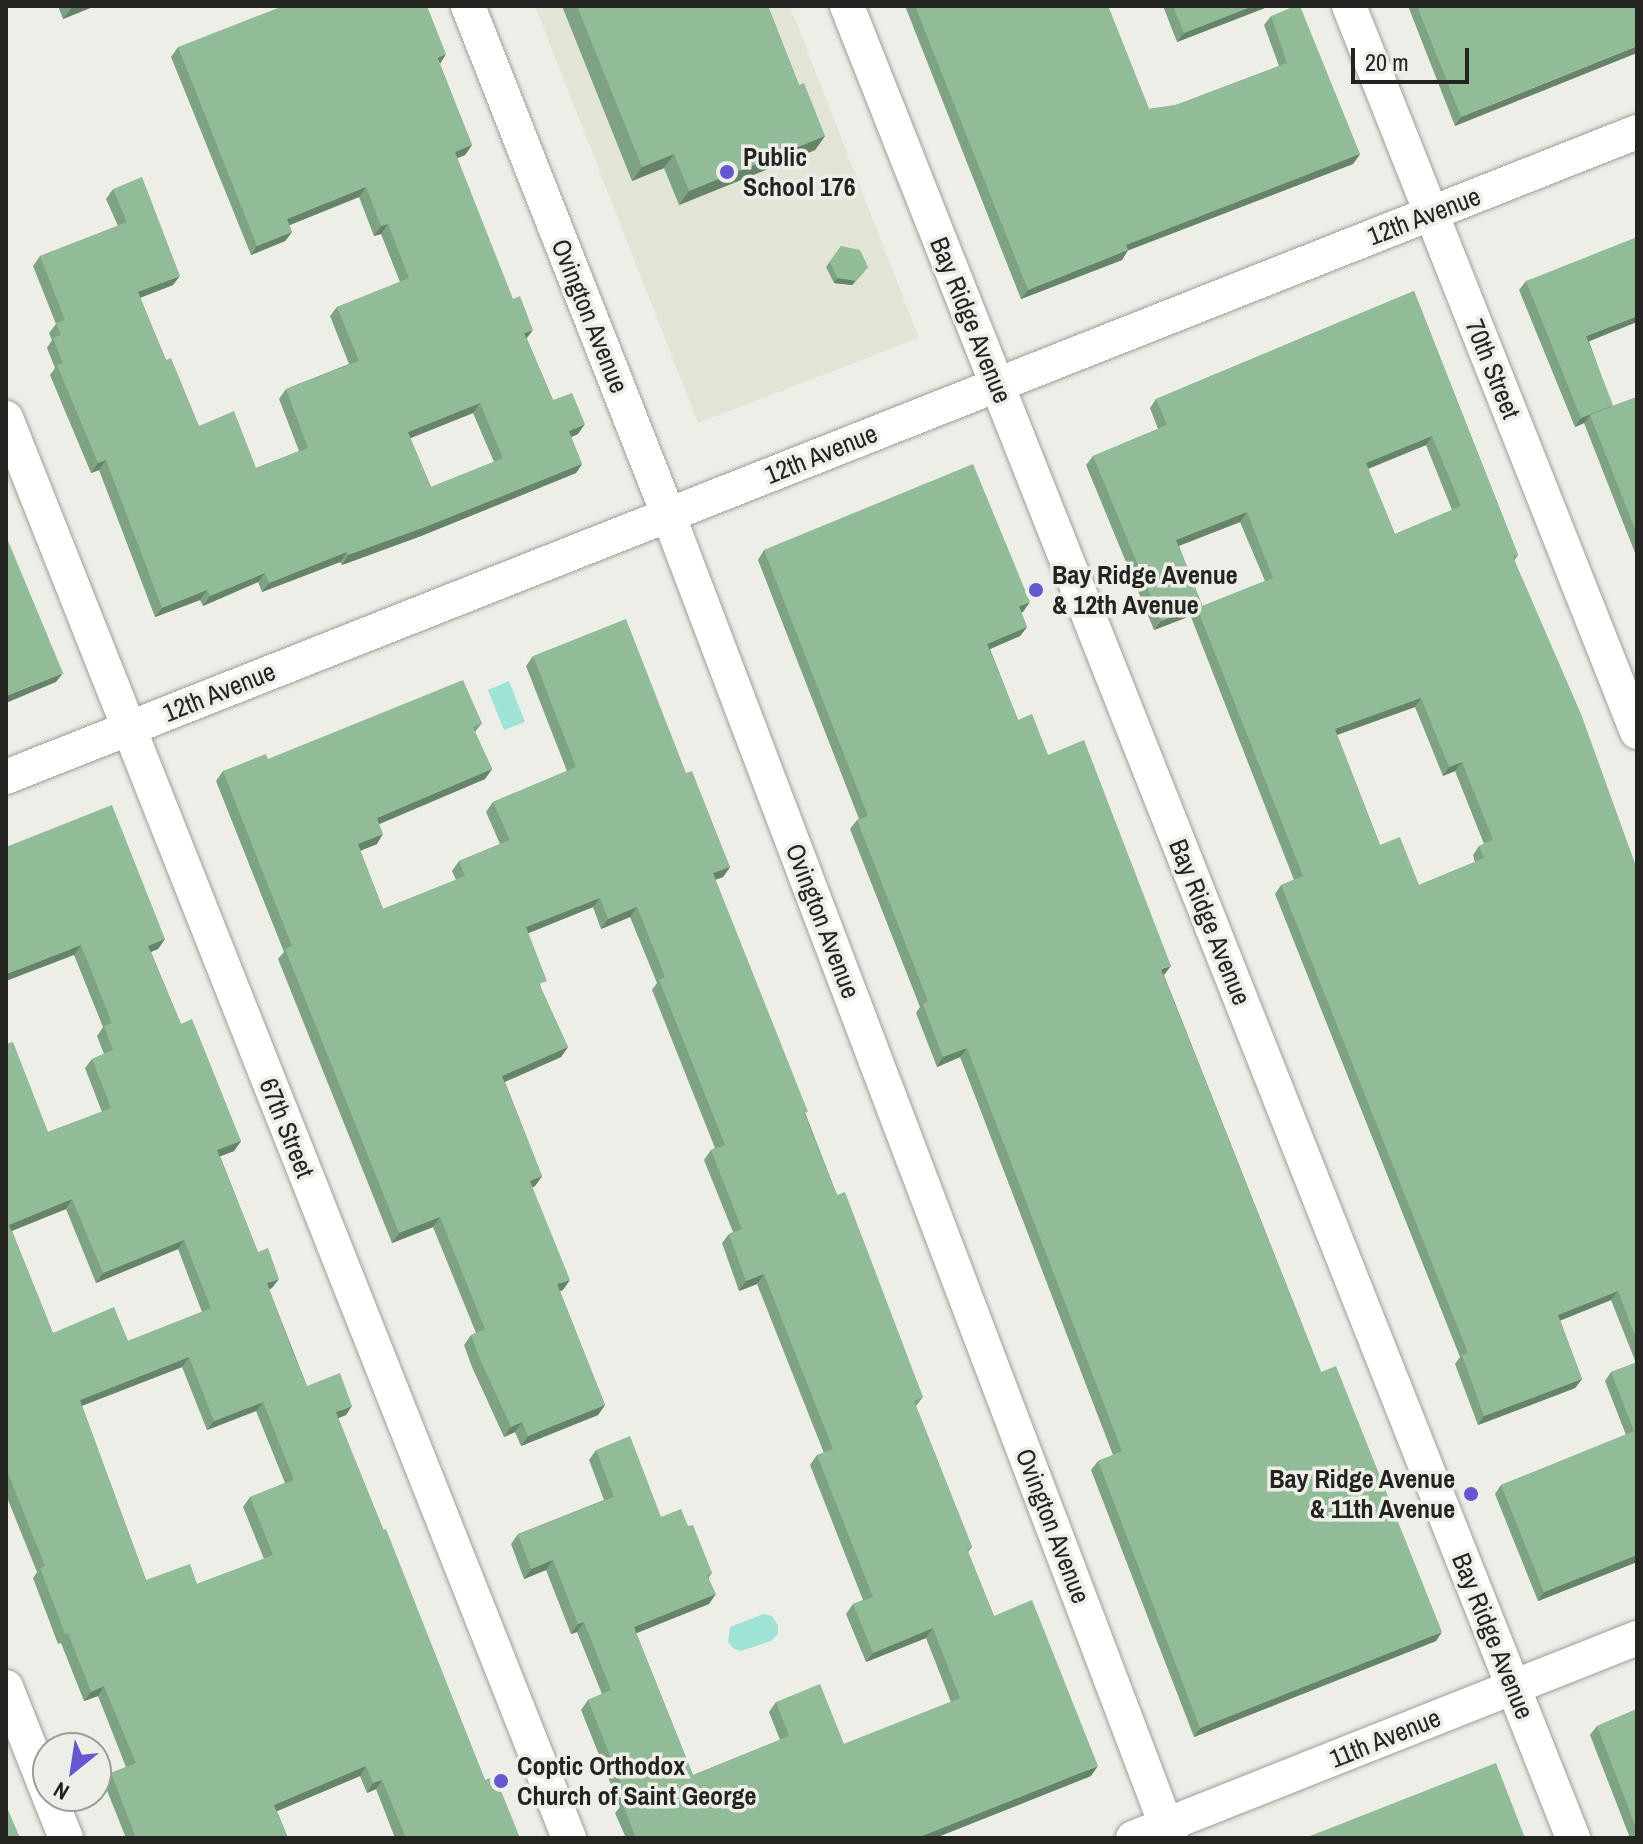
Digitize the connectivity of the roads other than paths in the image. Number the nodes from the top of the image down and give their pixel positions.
1 (468, 6) edge
2 (847, 6) edge
3 (1349, 6) edge
4 (1637, 132) edge
5 (1432, 213) junction
6 (997, 385) junction
7 (6, 418) edge
8 (668, 514) junction
9 (129, 728) junction
10 (1637, 732) edge
11 (6, 777) edge
12 (1637, 1638) edge
13 (6, 1687) edge
14 (1514, 1687) junction
15 (32, 1752) edge
16 (56, 1812) edge
17 (1169, 1831) edge
18 (66, 1838) edge
19 (569, 1838) edge
20 (1133, 1838) edge
21 (1573, 1838) edge

1 - 8 street, Ovington Avenue
2 - 6 street, Bay Ridge Avenue
3 - 5 street, 70th Street
4 - 5 street, 12th Avenue
5 - 6 street, 12th Avenue
5 - 10 street, 70th Street
6 - 8 street, 12th Avenue
6 - 14 street, Bay Ridge Avenue
7 - 9 street, 67th Street
8 - 9 street, 12th Avenue
8 - 17 street, Ovington Avenue
9 - 11 street, 12th Avenue
9 - 19 street, 67th Street
12 - 14 street, 11th Avenue
13 - 15 street
14 - 17 street, 11th Avenue
14 - 21 street, Bay Ridge Avenue
16 - 18 street
17 - 20 street, 11th Avenue

